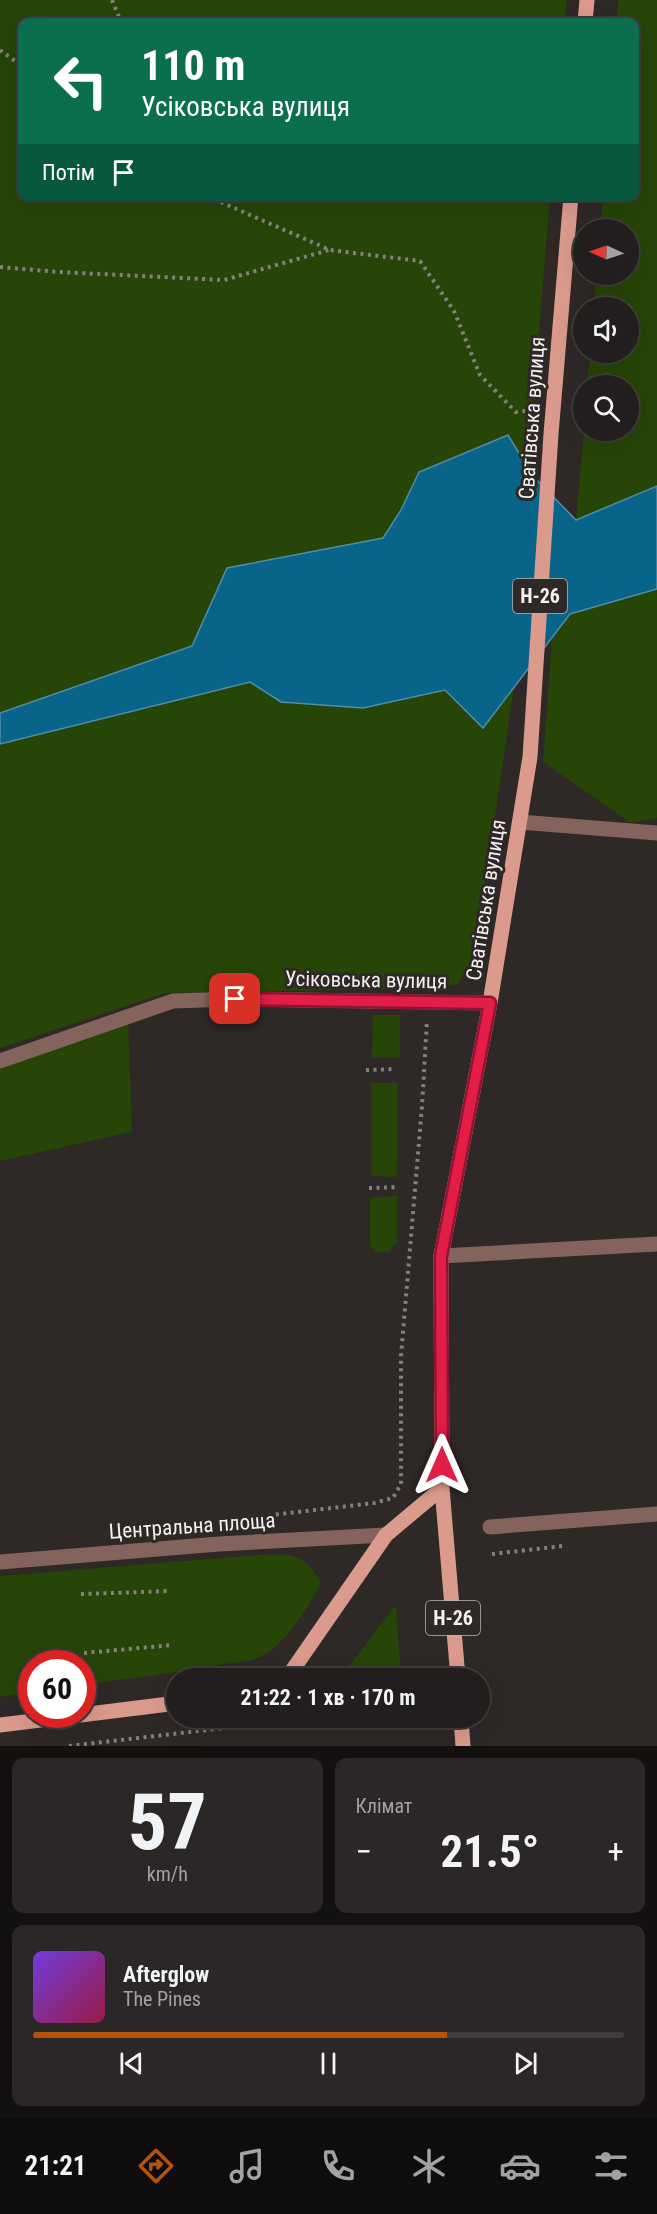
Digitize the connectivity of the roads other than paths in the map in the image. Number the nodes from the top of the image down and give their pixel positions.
1 (587, 0) edge
2 (585, 18) edge
3 (571, 201) edge
4 (520, 822) junction
5 (657, 833) edge
6 (490, 1003) junction
7 (0, 1062) edge
8 (657, 1244) edge
9 (441, 1256) junction
10 (442, 1488) junction
11 (657, 1514) edge
12 (490, 1527) dead end
13 (386, 1535) junction
14 (0, 1562) edge
15 (294, 1668) edge
16 (457, 1668) edge
17 (166, 1704) edge
18 (0, 1725) edge
19 (462, 1728) edge
20 (463, 1746) edge

1 - 2 main road
3 - 4 main road, Сватівська вулиця / Н-26
4 - 5 street
4 - 6 main road, Сватівська вулиця / Н-26
6 - 7 street, Усіковська вулиця
6 - 9 main road, Сватівська вулиця / Н-26
8 - 9 street
9 - 10 main road, Сватівська вулиця / Н-26
10 - 13 main road
10 - 16 main road, Сватівська вулиця / Н-26
11 - 12 street
13 - 14 street, Центральна площа
13 - 15 main road
17 - 18 main road
19 - 20 main road

